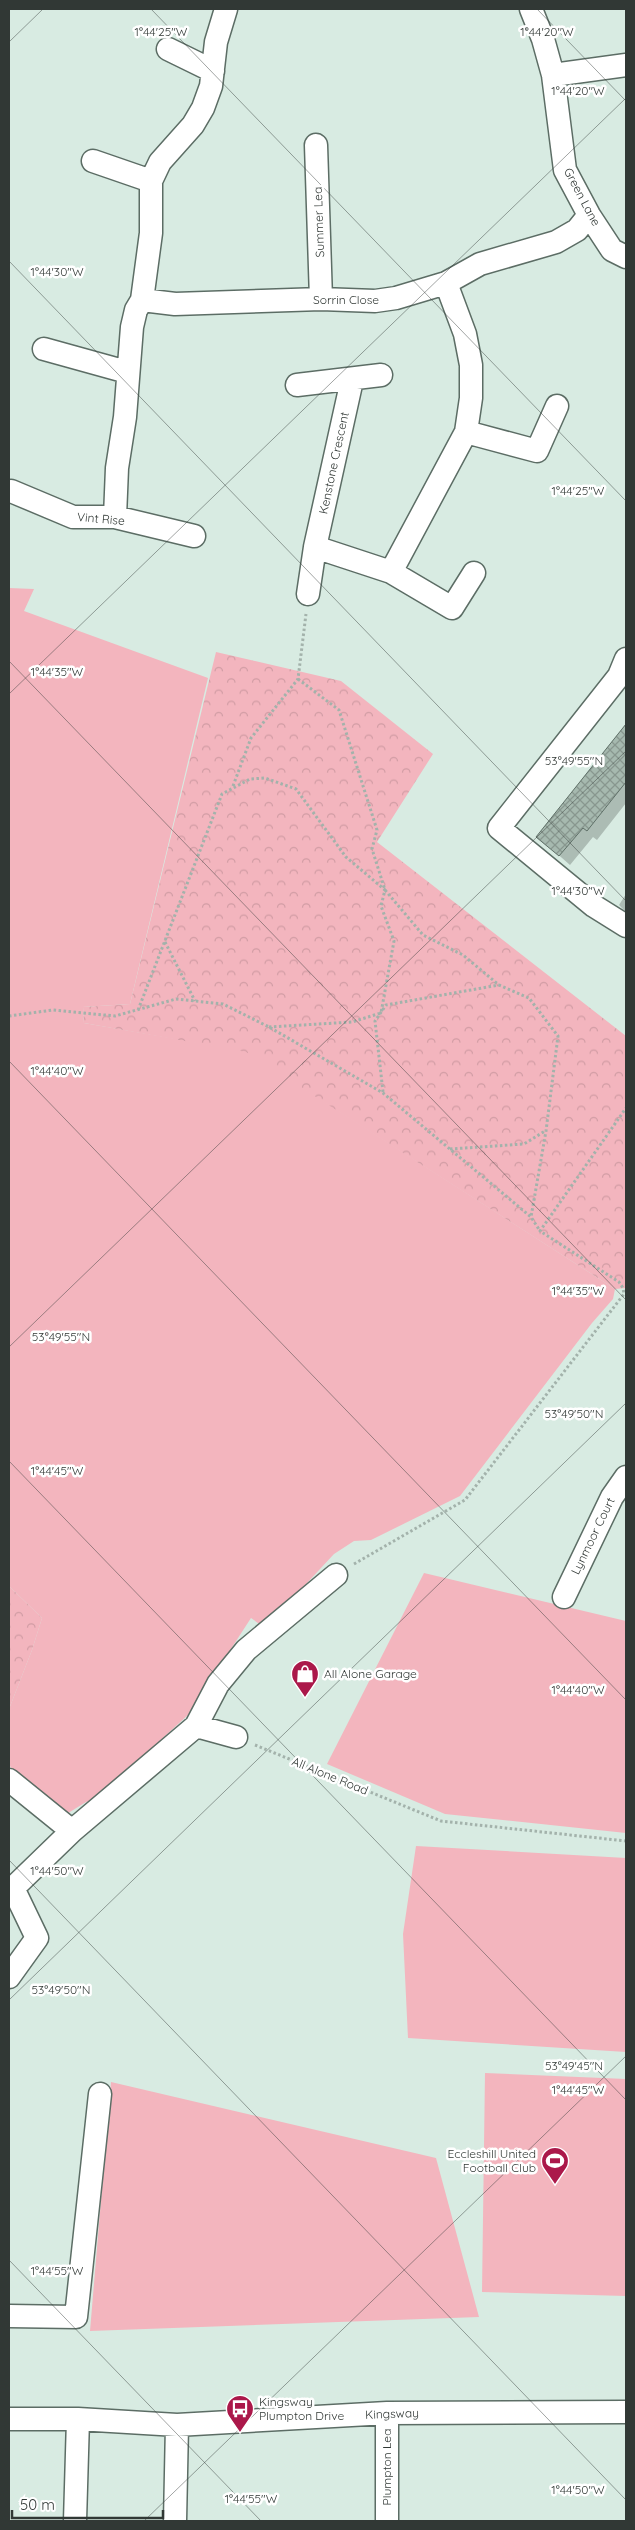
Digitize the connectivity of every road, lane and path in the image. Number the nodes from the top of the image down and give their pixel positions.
1 (226, 9) edge
2 (532, 9) edge
3 (168, 49) dead end
4 (626, 65) edge
5 (213, 71) junction
6 (553, 75) junction
7 (316, 145) dead end
8 (93, 161) dead end
9 (151, 181) junction
10 (589, 215) junction
11 (626, 257) edge
12 (446, 283) junction
13 (321, 299) junction
14 (142, 300) junction
15 (44, 349) dead end
16 (127, 372) junction
17 (381, 375) dead end
18 (352, 380) junction
19 (297, 385) dead end
20 (557, 406) dead end
21 (466, 432) junction
22 (11, 491) dead end
23 (115, 517) junction
24 (194, 536) dead end
25 (315, 547) junction
26 (391, 572) junction
27 (474, 573) dead end
28 (308, 594) joint
29 (624, 672) edge
30 (298, 679) junction
31 (233, 786) junction
32 (385, 890) junction
33 (626, 926) edge
34 (164, 941) junction
35 (499, 985) junction
36 (196, 1002) junction
37 (138, 1010) junction
38 (381, 1013) junction
39 (9, 1016) edge
40 (269, 1027) junction
41 (383, 1093) junction
42 (626, 1108) edge
43 (546, 1130) junction
44 (450, 1149) junction
45 (532, 1217) junction
46 (540, 1231) junction
47 (626, 1477) edge
48 (336, 1575) joint
49 (564, 1597) dead end
50 (196, 1726) junction
51 (236, 1737) joint
52 (9, 1780) edge
53 (72, 1831) junction
54 (626, 1841) edge
55 (11, 1890) edge
56 (9, 1977) edge
57 (100, 2094) dead end
58 (9, 2316) edge
59 (626, 2412) edge
60 (387, 2413) junction
61 (9, 2419) edge
62 (78, 2419) junction
63 (177, 2425) junction
64 (75, 2521) edge
65 (175, 2521) edge
66 (387, 2521) edge

1 - 5 street
2 - 6 street, Green Lane
3 - 5 street
4 - 6 street
5 - 9 street
6 - 10 street, Green Lane
7 - 13 street, Summer Lea
8 - 9 street
9 - 14 street
10 - 11 street, Green Lane
10 - 12 street, Sorrin Close
12 - 13 street, Sorrin Close
12 - 21 street
13 - 14 street, Sorrin Close
14 - 16 street
15 - 16 street
16 - 23 street
17 - 18 street
18 - 19 street
18 - 25 street, Kenstone Crescent
20 - 21 street
21 - 26 street
22 - 23 street, Vint Rise
23 - 24 street, Vint Rise
25 - 26 street
25 - 28 street, Kenstone Crescent
26 - 27 street
28 - 30 path
29 - 33 street
30 - 31 path
30 - 32 path
31 - 32 path
31 - 34 path
32 - 35 path
32 - 38 path
34 - 36 path
34 - 37 path
35 - 38 path
35 - 43 path
36 - 37 path
36 - 40 path
37 - 39 path
38 - 40 path
38 - 41 path
40 - 41 path
41 - 44 path
42 - 46 path
43 - 44 path
43 - 45 path
44 - 45 path
45 - 46 path
46 - 48 path
47 - 49 street, Lynmoor Court
48 - 50 street
50 - 51 street
50 - 53 street
51 - 54 path, All Alone Road
52 - 53 street
53 - 55 street
55 - 56 street
57 - 58 street
59 - 60 street, Kingsway
60 - 63 street, Kingsway
60 - 66 street, Plumpton Lea
61 - 62 street, Kingsway
62 - 63 street, Kingsway
62 - 64 street
63 - 65 street

